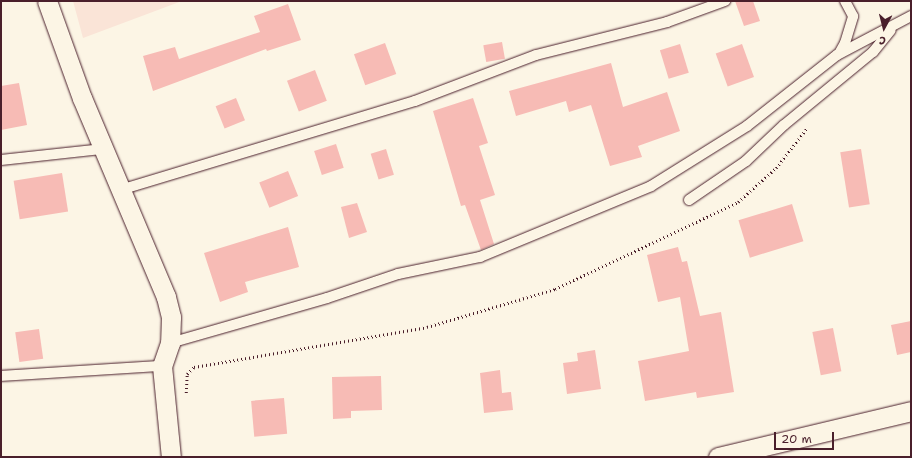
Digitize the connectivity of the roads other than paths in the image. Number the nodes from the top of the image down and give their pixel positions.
1 (47, 1) edge
2 (725, 1) edge
3 (845, 1) edge
4 (911, 16) edge
5 (892, 29) junction
6 (837, 55) junction
7 (103, 149) junction
8 (1, 160) edge
9 (120, 190) junction
10 (689, 200) dead end
11 (170, 343) junction
12 (162, 366) junction
13 (1, 376) edge
14 (911, 411) edge
15 (171, 457) edge
16 (718, 457) edge

1 - 7 street
2 - 9 lane
3 - 6 lane
4 - 5 lane
5 - 6 lane
5 - 10 lane
6 - 11 lane
7 - 8 lane
7 - 9 street
9 - 11 street
11 - 12 street
12 - 13 lane
12 - 15 street
14 - 16 street

